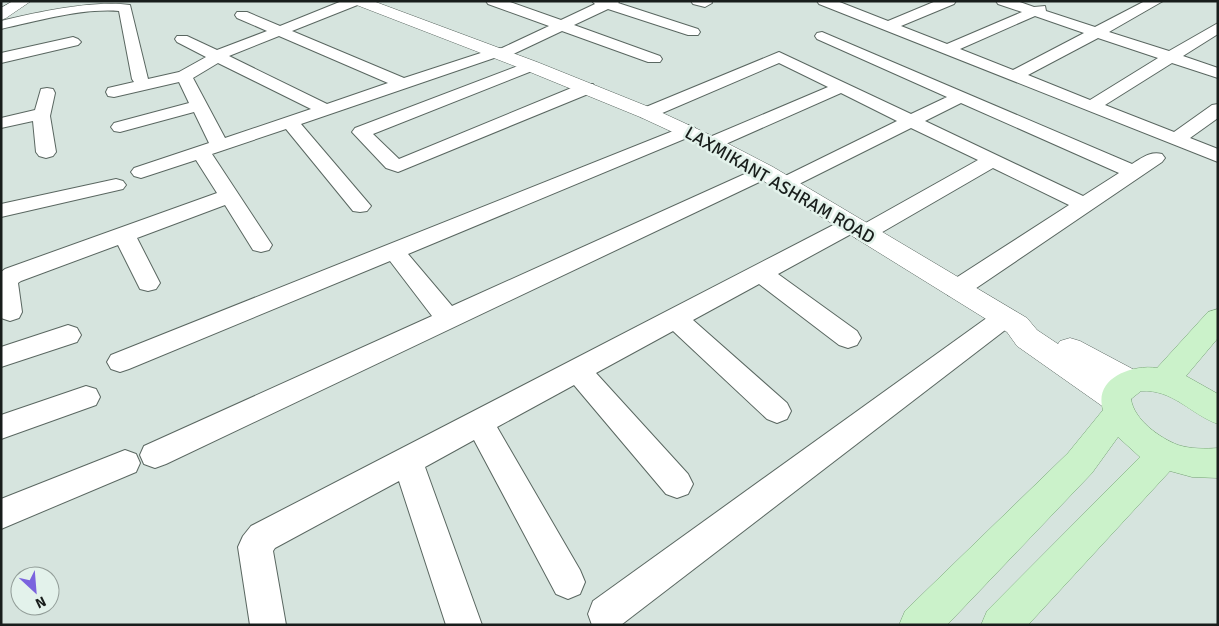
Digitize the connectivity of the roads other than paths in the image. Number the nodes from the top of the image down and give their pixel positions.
1 (24, 1) edge
2 (493, 1) edge
3 (949, 1) edge
4 (1003, 1) edge
5 (1056, 1) edge
6 (1156, 1) edge
7 (365, 2) edge
8 (606, 2) edge
9 (836, 3) edge
10 (1034, 12) junction
11 (1, 15) edge
12 (242, 15) dead end
13 (1, 25) edge
14 (562, 26) junction
15 (888, 26) junction
16 (1218, 28) edge
17 (1, 30) edge
18 (279, 30) junction
19 (693, 32) dead end
20 (1099, 33) junction
21 (822, 36) dead end
22 (1200, 38) junction
23 (182, 39) dead end
24 (74, 42) dead end
25 (1218, 44) edge
26 (948, 49) junction
27 (24, 53) junction
28 (500, 53) junction
29 (216, 56) junction
30 (1170, 57) junction
31 (1, 58) edge
32 (654, 59) dead end
33 (531, 66) junction
34 (1218, 73) edge
35 (184, 76) junction
36 (1016, 76) junction
37 (140, 79) dead end
38 (404, 84) junction
39 (842, 87) junction
40 (587, 88) junction
41 (114, 92) dead end
42 (47, 93) dead end
43 (961, 96) junction
44 (198, 106) junction
45 (1092, 106) junction
46 (1218, 108) edge
47 (326, 110) junction
48 (647, 113) junction
49 (41, 114) junction
50 (912, 121) junction
51 (290, 122) junction
52 (1, 123) edge
53 (120, 127) dead end
54 (688, 131) junction
55 (1177, 139) junction
56 (712, 143) junction
57 (211, 149) junction
58 (46, 152) dead end
59 (1218, 156) edge
60 (1155, 158) dead end
61 (993, 160) junction
62 (141, 172) dead end
63 (1134, 172) junction
64 (775, 178) junction
65 (116, 185) dead end
66 (230, 196) junction
67 (1084, 204) junction
68 (360, 206) dead end
69 (1, 211) edge
70 (857, 229) junction
71 (124, 235) junction
72 (262, 244) dead end
73 (394, 251) junction
74 (760, 273) junction
75 (148, 283) dead end
76 (957, 289) junction
77 (10, 312) dead end
78 (675, 318) junction
79 (448, 319) junction
80 (1218, 319) edge
81 (1010, 322) junction
82 (68, 335) dead end
83 (848, 338) dead end
84 (1, 357) edge
85 (120, 362) dead end
86 (577, 370) junction
87 (1164, 382) junction
88 (86, 397) dead end
89 (1122, 398) junction
90 (777, 411) dead end
91 (1218, 411) edge
92 (479, 422) junction
93 (1, 428) edge
94 (1164, 454) junction
95 (155, 455) dead end
96 (407, 460) junction
97 (125, 463) dead end
98 (1218, 463) edge
99 (678, 484) dead end
100 (1, 514) edge
101 (568, 582) dead end
102 (606, 614) dead end
103 (268, 625) edge
104 (464, 625) edge
105 (918, 625) edge
106 (1001, 625) edge

1 - 11 street
2 - 14 street
3 - 15 street
4 - 10 street
5 - 10 street
6 - 20 street
7 - 18 street
7 - 28 street, LAXMIKANT ASHRAM ROAD
8 - 14 street
8 - 19 street
9 - 15 street
10 - 20 street
10 - 26 street
12 - 18 street
13 - 37 street
14 - 28 street
14 - 32 street
15 - 26 street
16 - 22 street
17 - 27 street
18 - 29 street
18 - 38 street
20 - 30 street
20 - 36 street
21 - 43 street
22 - 25 street
22 - 30 street
23 - 29 street
24 - 27 street
26 - 36 street
27 - 31 street
28 - 33 street, LAXMIKANT ASHRAM ROAD
28 - 38 street
29 - 35 street
29 - 47 street
30 - 34 street
30 - 45 street
33 - 40 street, LAXMIKANT ASHRAM ROAD
33 - 40 street
35 - 41 street
35 - 44 street
36 - 45 street
38 - 47 street
39 - 48 street
39 - 50 street
39 - 56 street
40 - 48 street, LAXMIKANT ASHRAM ROAD
42 - 49 street
43 - 50 street
43 - 63 street
44 - 53 street
44 - 57 street
45 - 55 street
46 - 55 street
47 - 51 street
48 - 54 street, LAXMIKANT ASHRAM ROAD
49 - 52 street
49 - 58 street
50 - 61 street
50 - 64 street
51 - 57 street
51 - 68 street
54 - 56 street, LAXMIKANT ASHRAM ROAD
54 - 73 street
55 - 59 street
56 - 64 street, LAXMIKANT ASHRAM ROAD
57 - 62 street
57 - 66 street
60 - 63 street
61 - 67 street
61 - 70 street
63 - 67 street
64 - 70 street, LAXMIKANT ASHRAM ROAD
64 - 79 street
65 - 69 street
66 - 71 street
66 - 72 street
67 - 76 street
70 - 74 street
70 - 76 street, LAXMIKANT ASHRAM ROAD
71 - 75 street
71 - 77 street
73 - 79 street
73 - 85 street
74 - 78 street
74 - 83 street
76 - 81 street, LAXMIKANT ASHRAM ROAD
78 - 86 street
78 - 90 street
79 - 95 street
80 - 87 main road
81 - 89 street, LAXMIKANT ASHRAM ROAD
81 - 102 street
82 - 84 street
86 - 92 street
86 - 99 street
87 - 89 main road
87 - 91 main road
88 - 93 street
89 - 94 main road
89 - 105 main road
92 - 96 street
92 - 101 street
94 - 98 main road
94 - 106 main road
96 - 103 street
96 - 104 street
97 - 100 street

